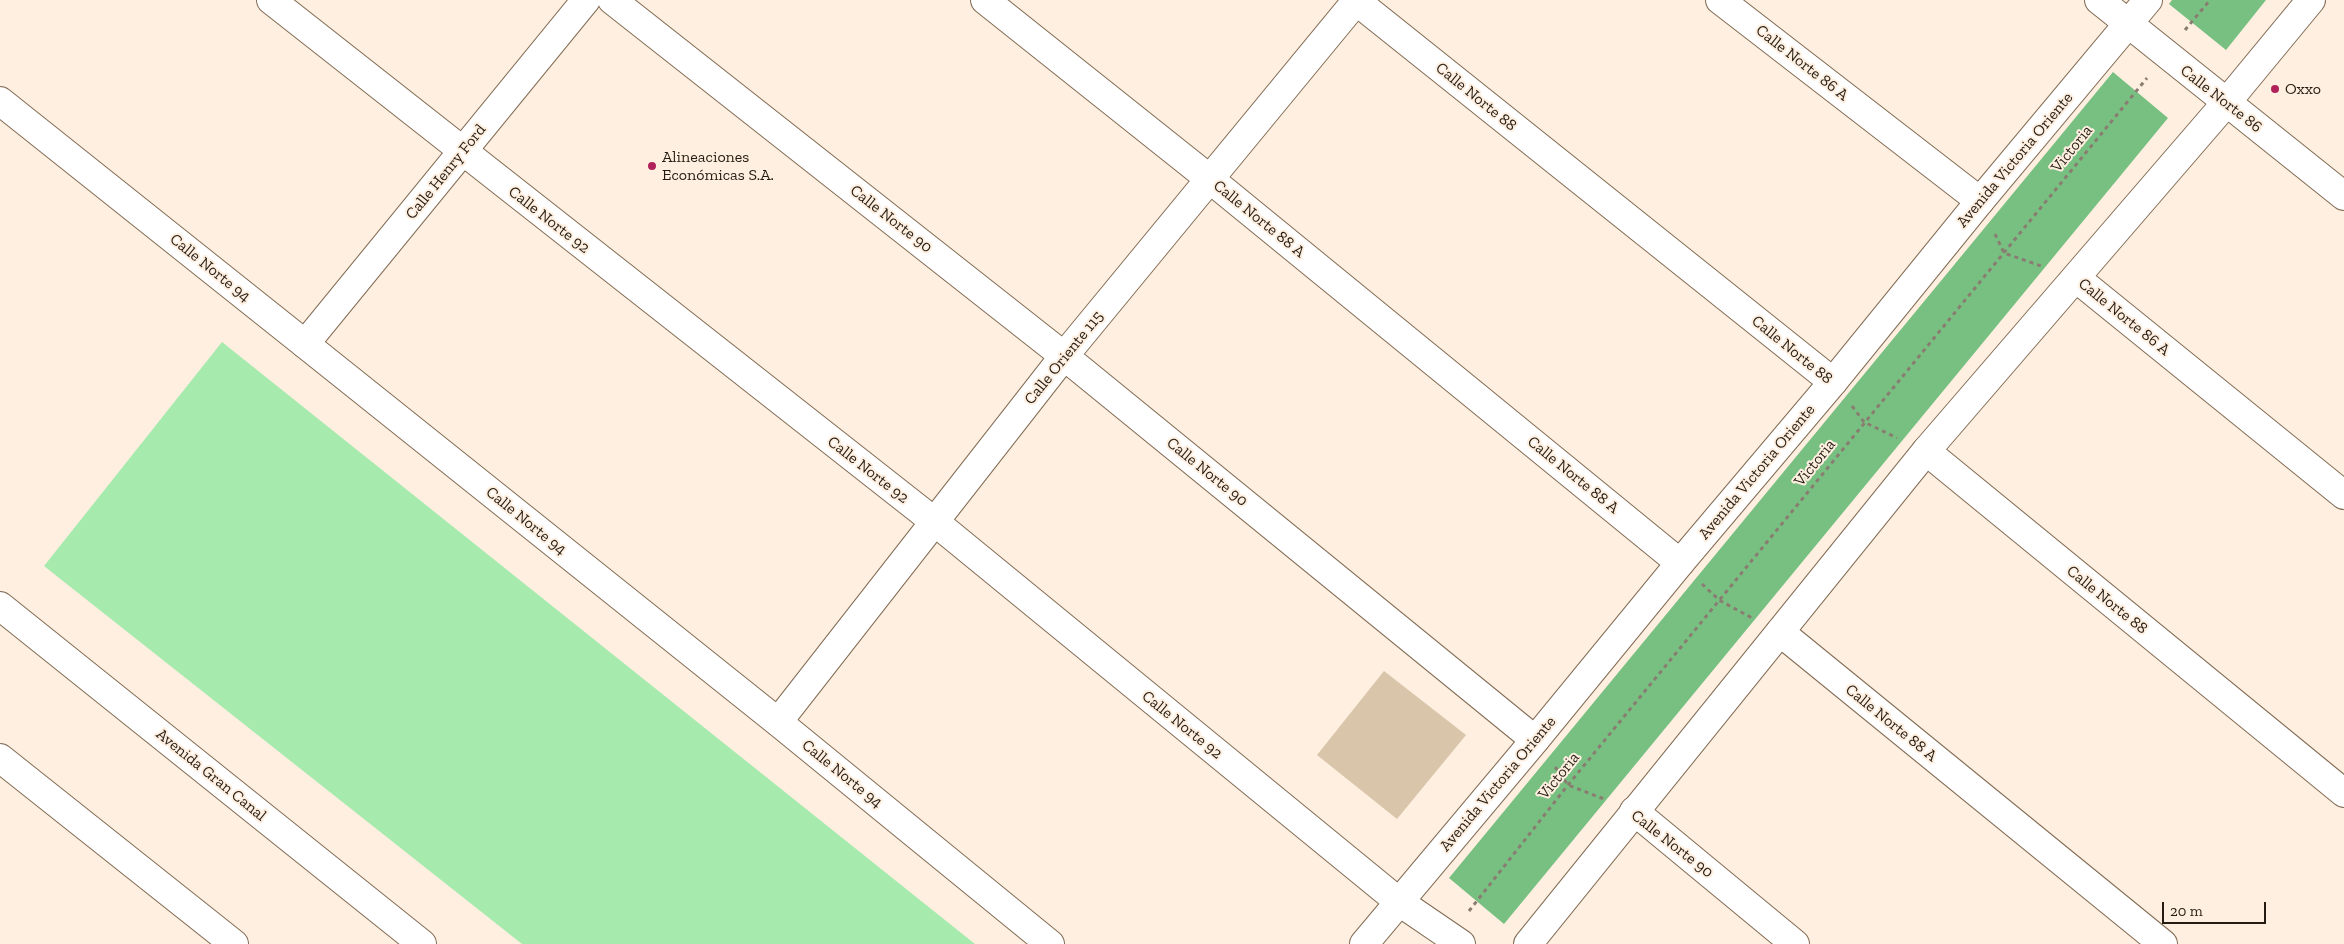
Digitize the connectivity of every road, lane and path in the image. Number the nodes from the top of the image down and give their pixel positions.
1 (271, 0) edge
2 (586, 0) edge
3 (612, 0) edge
4 (985, 0) edge
5 (1356, 0) edge
6 (1720, 0) edge
7 (2099, 0) edge
8 (2148, 0) edge
9 (2210, 0) edge
10 (2311, 0) edge
11 (2129, 24) junction
12 (2166, 55) junction
13 (0, 101) edge
14 (2226, 102) junction
15 (462, 153) junction
16 (1211, 180) junction
17 (2344, 196) edge
18 (1980, 202) junction
19 (2004, 253) junction
20 (2076, 278) junction
21 (305, 344) junction
22 (1064, 356) junction
23 (1833, 382) junction
24 (1864, 422) junction
25 (1926, 451) junction
26 (2344, 495) edge
27 (935, 522) junction
28 (1680, 563) junction
29 (1719, 600) junction
30 (0, 606) edge
31 (1780, 632) junction
32 (778, 722) junction
33 (1535, 740) junction
34 (0, 758) edge
35 (1568, 784) junction
36 (2344, 793) edge
37 (1634, 811) junction
38 (1398, 902) junction
39 (1455, 940) edge
40 (234, 944) edge
41 (422, 944) edge
42 (1050, 944) edge
43 (1364, 944) edge
44 (1528, 944) edge
45 (1795, 944) edge
46 (2163, 944) edge

1 - 15 street, Calle Norte 92
2 - 15 street, Calle Henry Ford
3 - 22 street, Calle Norte 90
4 - 16 street, Calle Norte 88 A
5 - 16 street, Calle Oriente 115
5 - 23 street, Calle Norte 88
6 - 18 street, Calle Norte 86 A
7 - 11 street, Calle Norte 86
8 - 11 street, Avenida Victoria Oriente
9 - 12 path, Victoria
10 - 14 street
11 - 12 street, Calle Norte 86
11 - 18 street, Avenida Victoria Oriente
12 - 14 street, Calle Norte 86
12 - 19 path, Victoria
13 - 21 street, Calle Norte 94
14 - 17 street, Calle Norte 86
14 - 20 street
15 - 21 street, Calle Henry Ford
15 - 27 street, Calle Norte 92
16 - 22 street, Calle Oriente 115
16 - 28 street, Calle Norte 88 A
18 - 19 path
18 - 23 street, Avenida Victoria Oriente
19 - 20 path, Calle Norte 86 A
19 - 24 path, Victoria
20 - 25 street
20 - 26 street, Calle Norte 86 A
21 - 32 street, Calle Norte 94
22 - 27 street, Calle Oriente 115
22 - 33 street, Calle Norte 90
23 - 24 path, Calle Norte 88
23 - 28 street, Avenida Victoria Oriente
24 - 25 path, Calle Norte 88
24 - 29 path, Victoria
25 - 31 street
25 - 36 street, Calle Norte 88
27 - 32 street, Calle Oriente 115
27 - 38 street, Calle Norte 92
28 - 29 path
28 - 33 street, Avenida Victoria Oriente
29 - 31 path
29 - 35 path, Victoria
30 - 41 street, Avenida Gran Canal
31 - 37 street
31 - 46 street, Calle Norte 88 A
32 - 42 street, Calle Norte 94
33 - 35 path
33 - 38 street, Avenida Victoria Oriente
34 - 40 street
35 - 37 path, Calle Norte 90
35 - 39 path, Victoria
37 - 44 street
37 - 45 street, Calle Norte 90
38 - 39 street, Calle Norte 92
38 - 43 street, Avenida Victoria Oriente

